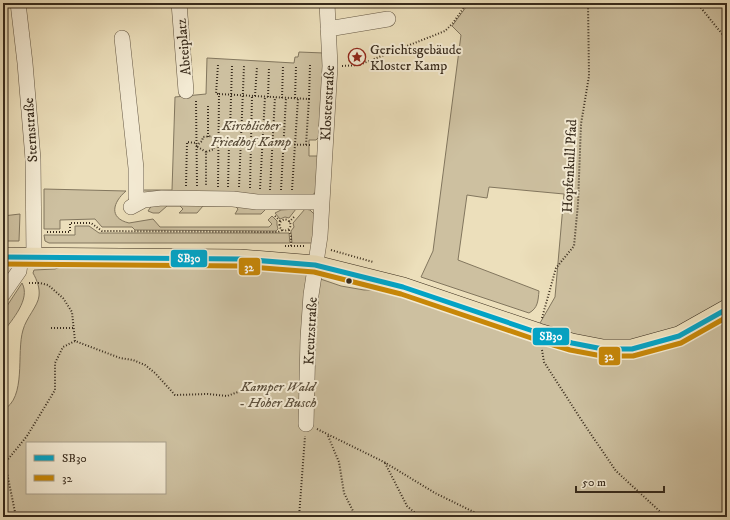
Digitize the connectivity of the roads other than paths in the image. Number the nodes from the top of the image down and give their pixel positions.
1 (18, 3) edge
2 (179, 3) edge
3 (327, 3) edge
4 (388, 19) dead end
5 (328, 28) junction
6 (122, 38) dead end
7 (191, 96) road end
8 (322, 202) junction
9 (20, 257) edge
10 (315, 265) junction
11 (3, 294) edge
12 (727, 309) edge
13 (306, 424) road end

1 - 9 street, Sternstraße
2 - 7 street, Abteiplatz
3 - 5 street, Klosterstraße
4 - 5 street
5 - 8 street, Klosterstraße
6 - 8 street
8 - 10 street, Klosterstraße
9 - 10 main road
9 - 11 street, Sternstraße
10 - 12 main road
10 - 13 street, Kreuzstraße

